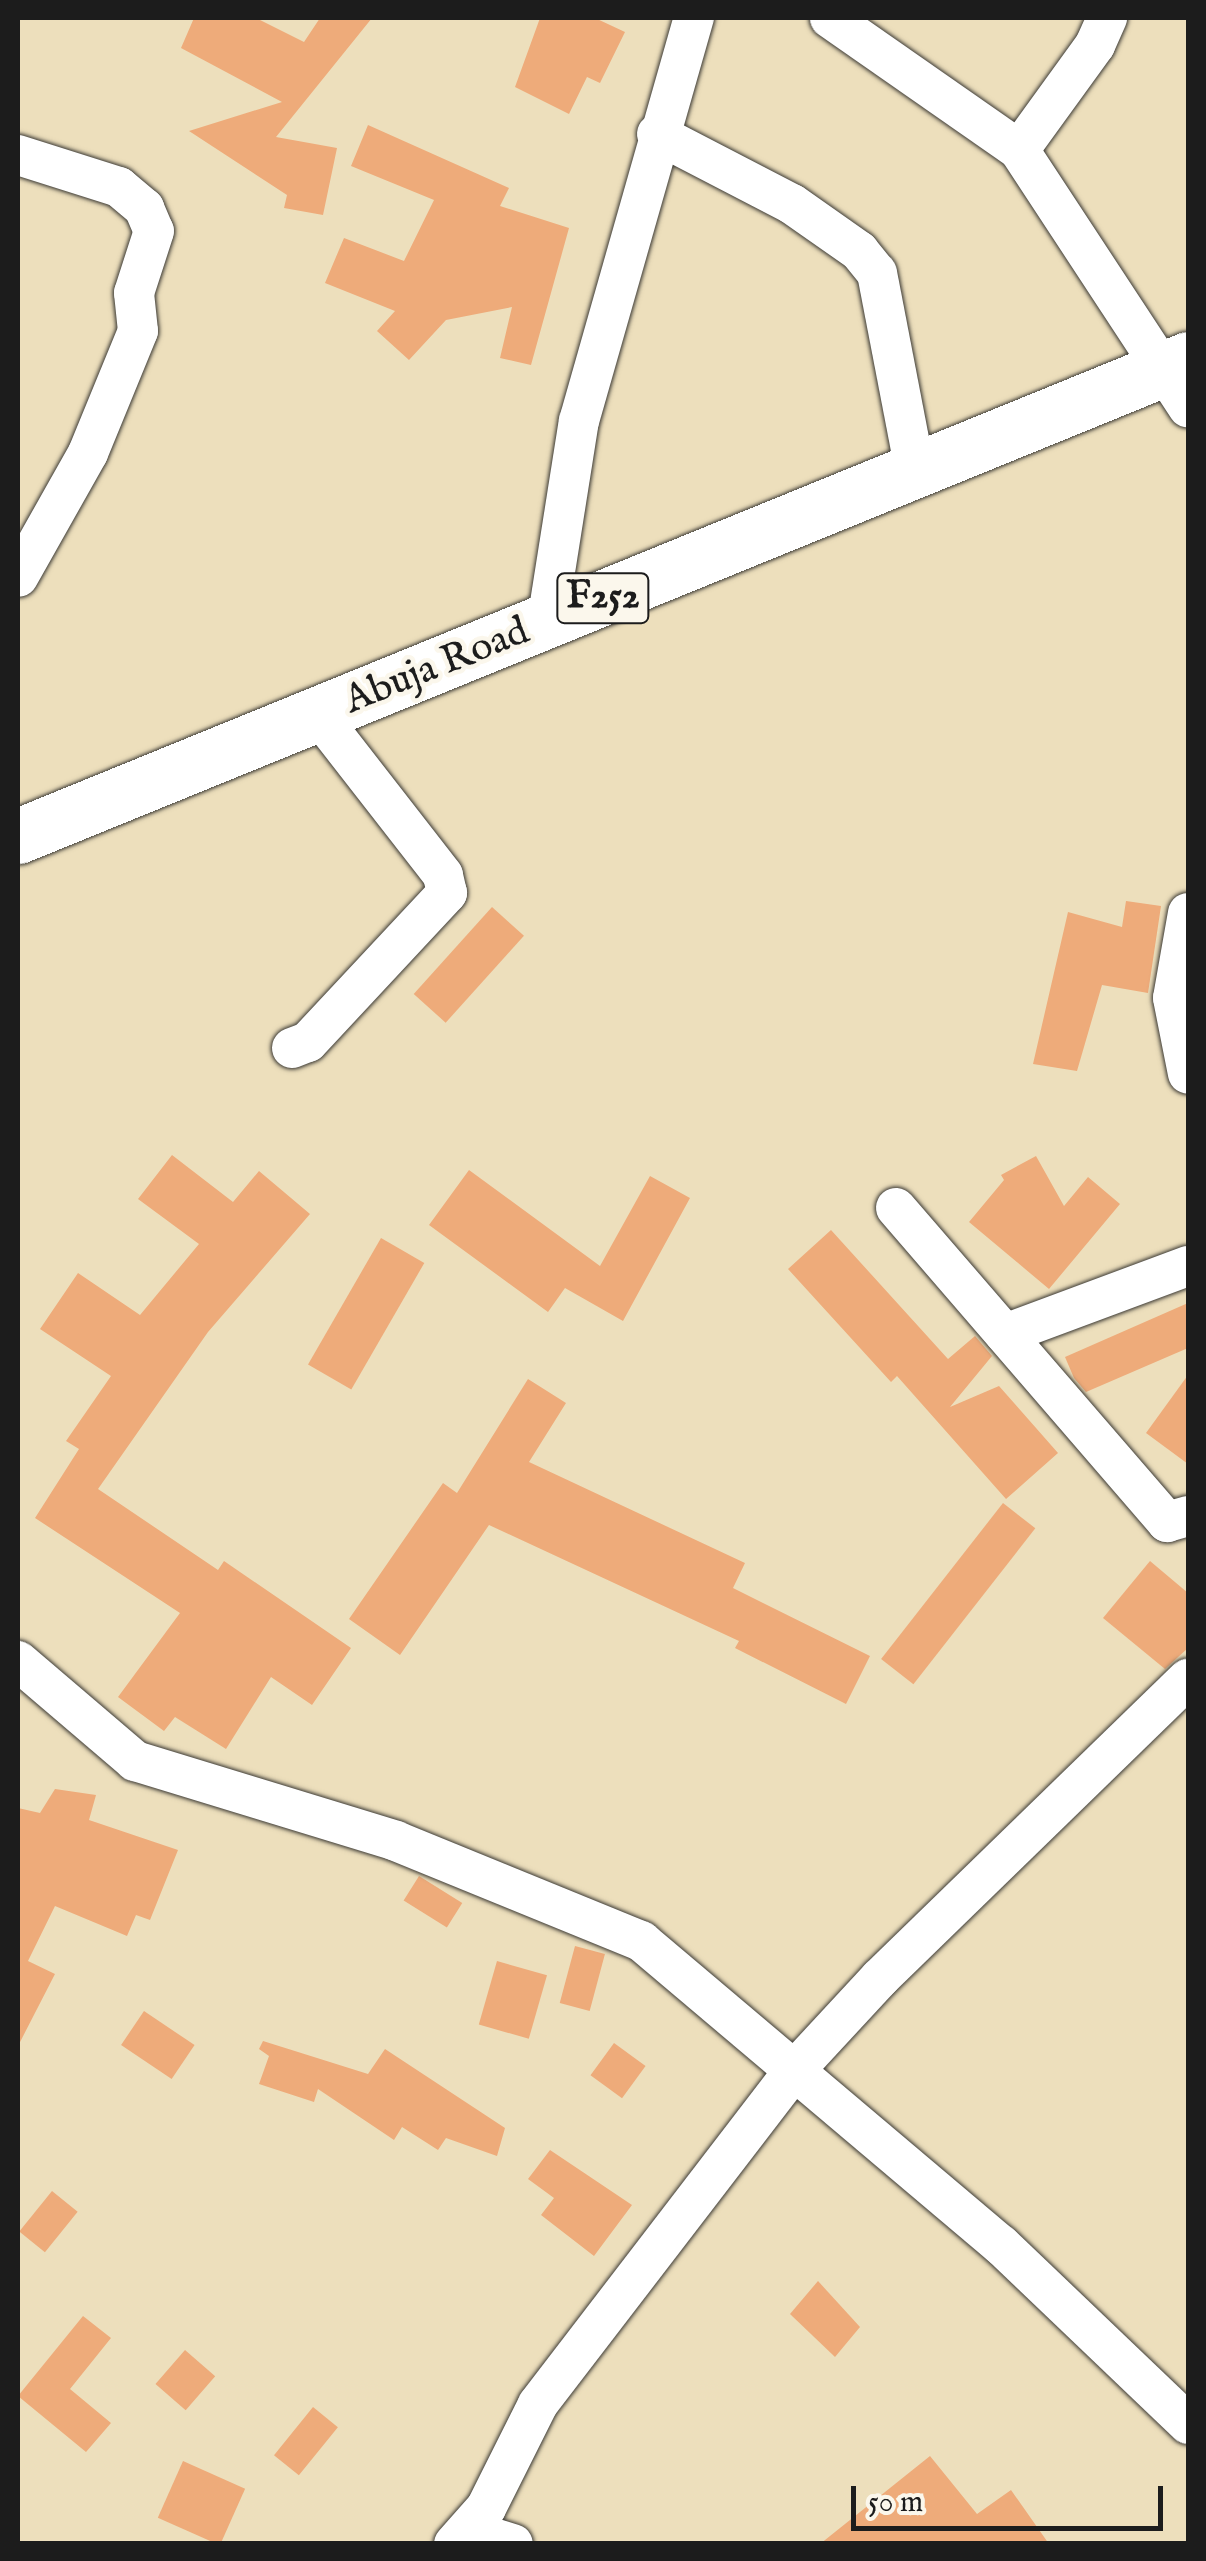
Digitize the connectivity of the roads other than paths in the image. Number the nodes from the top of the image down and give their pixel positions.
1 (694, 18) edge
2 (830, 18) edge
3 (1107, 18) edge
4 (657, 134) junction
5 (1018, 150) junction
6 (18, 155) edge
7 (1179, 379) edge
8 (915, 470) junction
9 (18, 577) edge
10 (547, 622) junction
11 (318, 716) junction
12 (18, 836) edge
13 (1188, 913) edge
14 (292, 1048) dead end
15 (1188, 1074) edge
16 (896, 1208) dead end
17 (1188, 1266) edge
18 (1005, 1334) junction
19 (1188, 1516) edge
20 (18, 1661) edge
21 (1188, 1678) edge
22 (792, 2073) junction
23 (1188, 2424) edge
24 (461, 2537) edge
25 (513, 2544) edge

1 - 4 street
2 - 5 street
3 - 5 street
4 - 8 street
4 - 10 street
5 - 7 street
6 - 9 street
7 - 8 main road, Abuja Road / F252
8 - 10 main road, Abuja Road / F252
10 - 11 main road, Abuja Road / F252
11 - 12 main road, Abuja Road / F252
11 - 14 street
13 - 15 street
16 - 18 street
17 - 18 street
18 - 19 street
20 - 22 street
21 - 22 street
22 - 23 street
22 - 24 street
24 - 25 street

